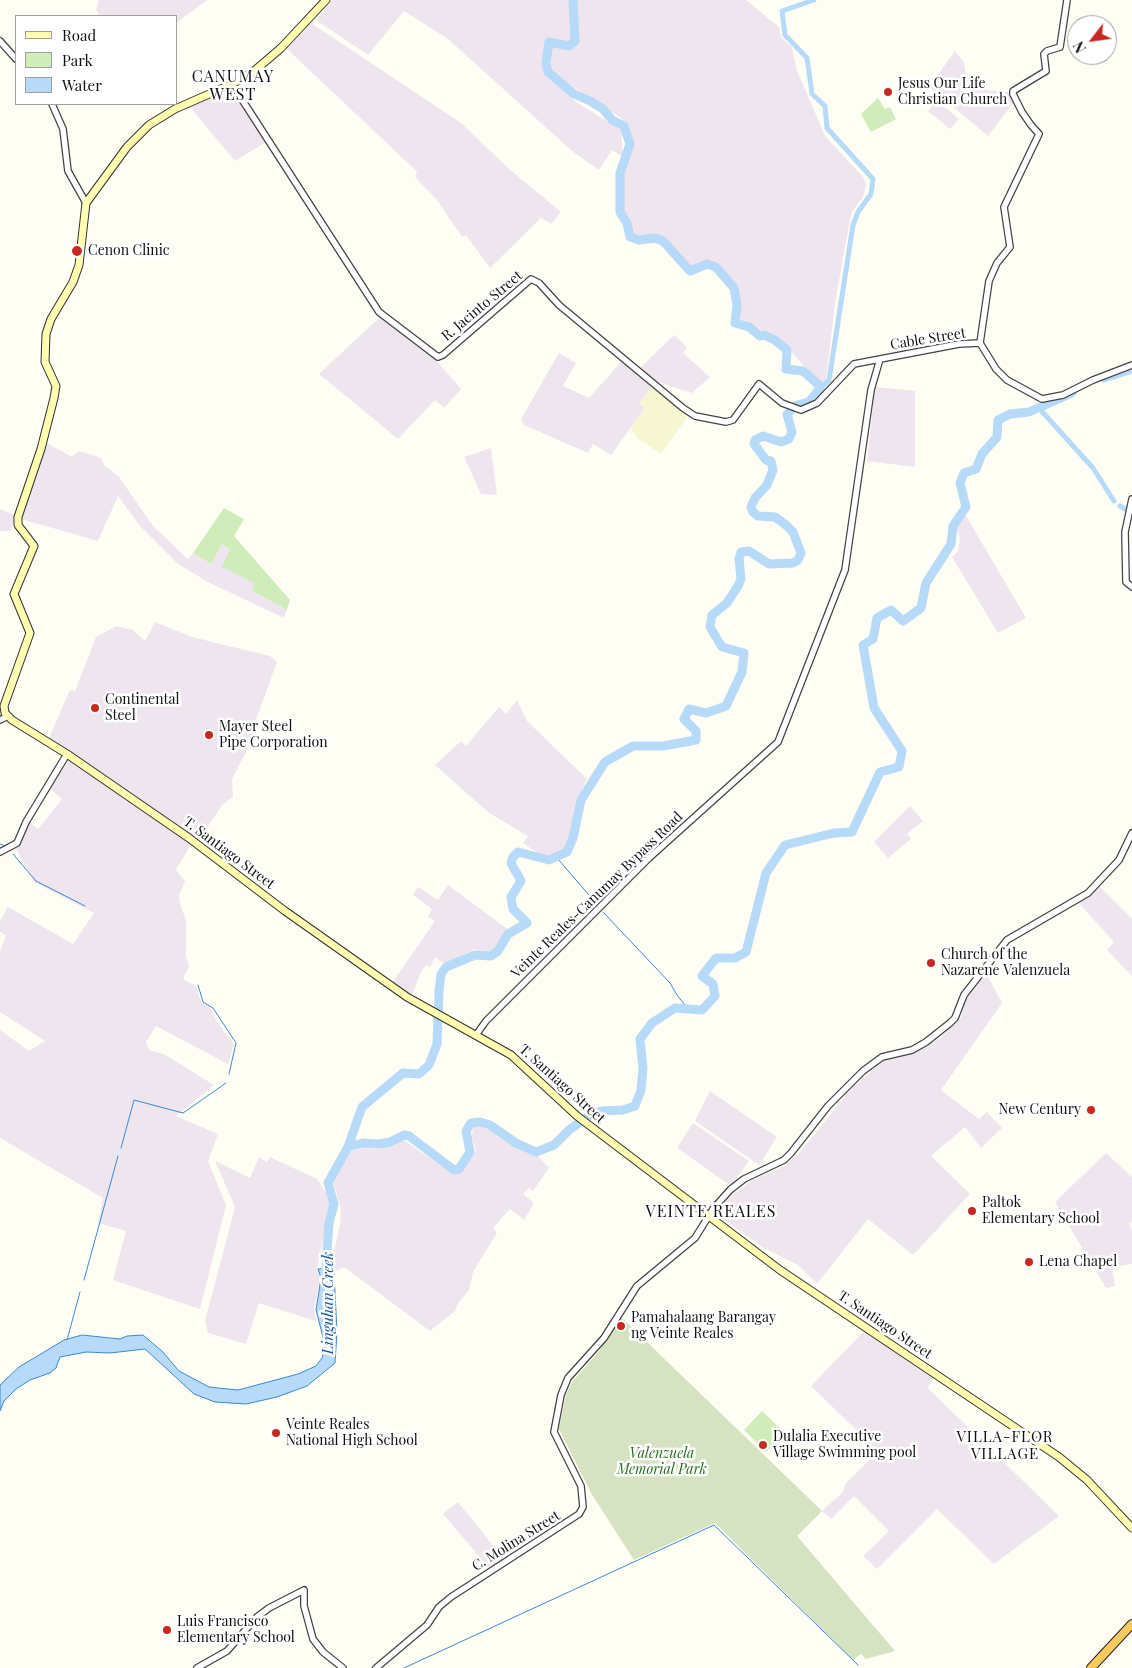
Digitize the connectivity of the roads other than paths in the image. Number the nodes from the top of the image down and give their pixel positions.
1 (326, 0) edge
2 (1067, 0) edge
3 (0, 41) edge
4 (15, 59) edge
5 (232, 84) junction
6 (52, 105) edge
7 (86, 202) junction
8 (980, 343) junction
9 (880, 359) junction
10 (1132, 365) edge
11 (1132, 499) edge
12 (1132, 587) edge
13 (8, 716) junction
14 (0, 720) edge
15 (67, 754) junction
16 (1131, 836) edge
17 (0, 852) edge
18 (476, 1035) junction
19 (709, 1216) junction
20 (1132, 1528) edge
21 (1132, 1624) edge
22 (197, 1668) edge
23 (343, 1668) edge
24 (376, 1668) edge
25 (1091, 1668) edge

1 - 5 main road
2 - 8 street
3 - 4 street
5 - 7 main road
5 - 9 street, R. Jacinto Street
6 - 7 street
7 - 13 main road
8 - 9 street, Cable Street
8 - 10 street
9 - 18 street, Veinte Reales-Canumay Bypass Road
11 - 12 street
13 - 14 street
13 - 15 main road, T. Santiago Street
15 - 17 street
15 - 18 main road, T. Santiago Street
16 - 19 street
18 - 19 main road, T. Santiago Street
19 - 20 main road, T. Santiago Street
19 - 24 street, C. Molina Street
21 - 25 highway
22 - 23 street

